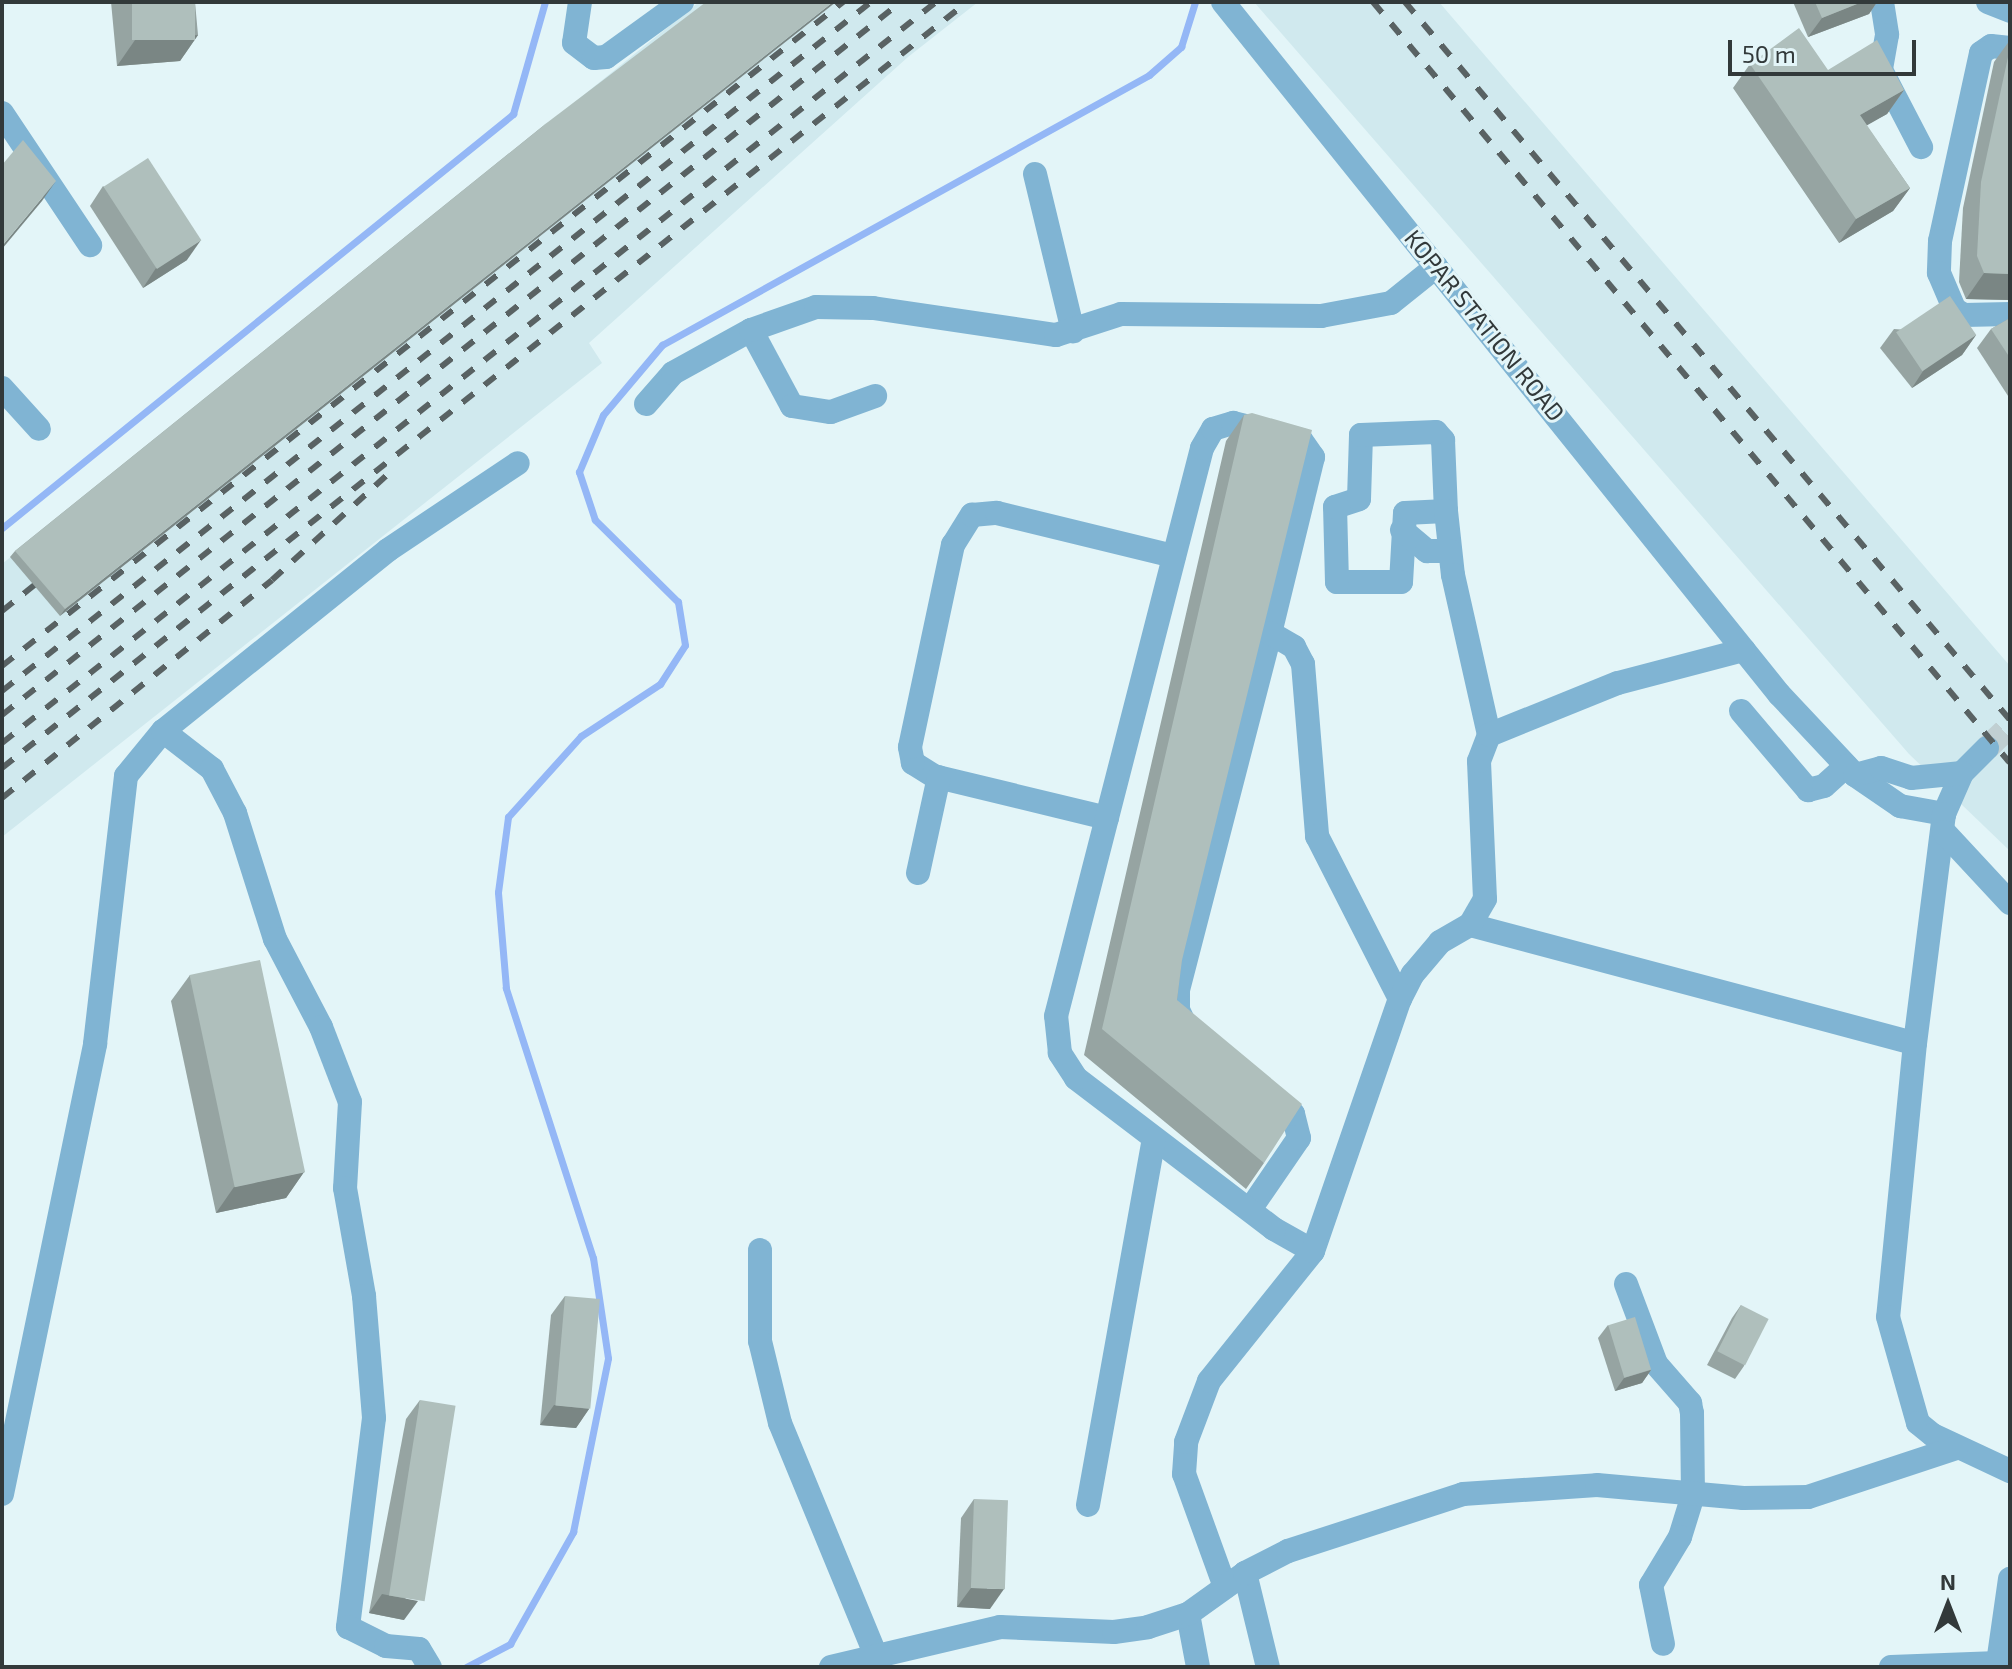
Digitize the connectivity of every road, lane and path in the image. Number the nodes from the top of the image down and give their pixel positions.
1 (580, 2) edge
2 (682, 2) edge
3 (1223, 2) edge
4 (1882, 2) edge
5 (1988, 2) edge
6 (2010, 11) edge
7 (2010, 48) edge
8 (2, 113) edge
9 (1921, 147) dead end
10 (1035, 174) dead end
11 (90, 245) dead end
12 (1436, 267) junction
13 (2010, 314) edge
14 (751, 330) junction
15 (1073, 331) junction
16 (2, 388) edge
17 (875, 396) dead end
18 (646, 404) dead end
19 (39, 429) dead end
20 (518, 463) dead end
21 (1446, 511) junction
22 (1402, 530) junction
23 (1450, 551) junction
24 (1174, 556) junction
25 (1270, 633) junction
26 (1744, 650) junction
27 (1741, 711) dead end
28 (163, 731) junction
29 (1489, 735) junction
30 (1987, 748) tunnel mouth
31 (1850, 770) junction
32 (1962, 773) junction
33 (939, 777) junction
34 (1107, 818) junction
35 (1944, 823) junction
36 (918, 873) dead end
37 (2010, 903) edge
38 (1470, 925) junction
39 (1400, 999) junction
40 (1915, 1043) junction
41 (1211, 1048) edge
42 (1246, 1076) edge
43 (1154, 1139) junction
44 (1251, 1208) junction
45 (760, 1250) dead end
46 (1313, 1251) junction
47 (1626, 1284) dead end
48 (1956, 1448) junction
49 (2010, 1471) edge
50 (2, 1494) edge
51 (1693, 1495) junction
52 (1088, 1505) dead end
53 (1245, 1573) junction
54 (2010, 1579) edge
55 (1225, 1587) junction
56 (1188, 1614) junction
57 (1663, 1644) dead end
58 (876, 1656) junction
59 (429, 1663) edge
60 (831, 1667) edge
61 (1198, 1667) edge
62 (1268, 1667) edge
63 (1891, 1667) edge

1 - 2 street
3 - 12 street, KOPAR STATION ROAD
4 - 9 street
5 - 6 street
7 - 13 street
8 - 11 street
10 - 15 street
12 - 15 street
12 - 26 street, KOPAR STATION ROAD
14 - 15 street
14 - 17 street
14 - 18 street
16 - 19 street
20 - 28 street
21 - 22 street
21 - 22 street
21 - 23 street
22 - 23 street
23 - 29 street
24 - 25 street
24 - 33 street
24 - 34 street
25 - 39 street
25 - 41 street
26 - 29 street
26 - 31 street, KOPAR STATION ROAD
27 - 31 street
28 - 50 street
28 - 59 street
29 - 38 street
30 - 32 street
31 - 32 street
31 - 35 street, KOPAR STATION ROAD
32 - 35 street
33 - 34 street
33 - 36 street
34 - 43 street
35 - 37 street
35 - 40 street
38 - 39 street
38 - 40 street
39 - 46 street
40 - 48 street
42 - 44 street
43 - 44 street
43 - 52 street
44 - 46 street
45 - 58 street
46 - 55 street
47 - 51 street
48 - 49 street
48 - 51 street
51 - 53 street
51 - 57 street
53 - 55 street
53 - 62 street
54 - 63 street
55 - 56 street
56 - 58 street
56 - 61 street
58 - 60 street

